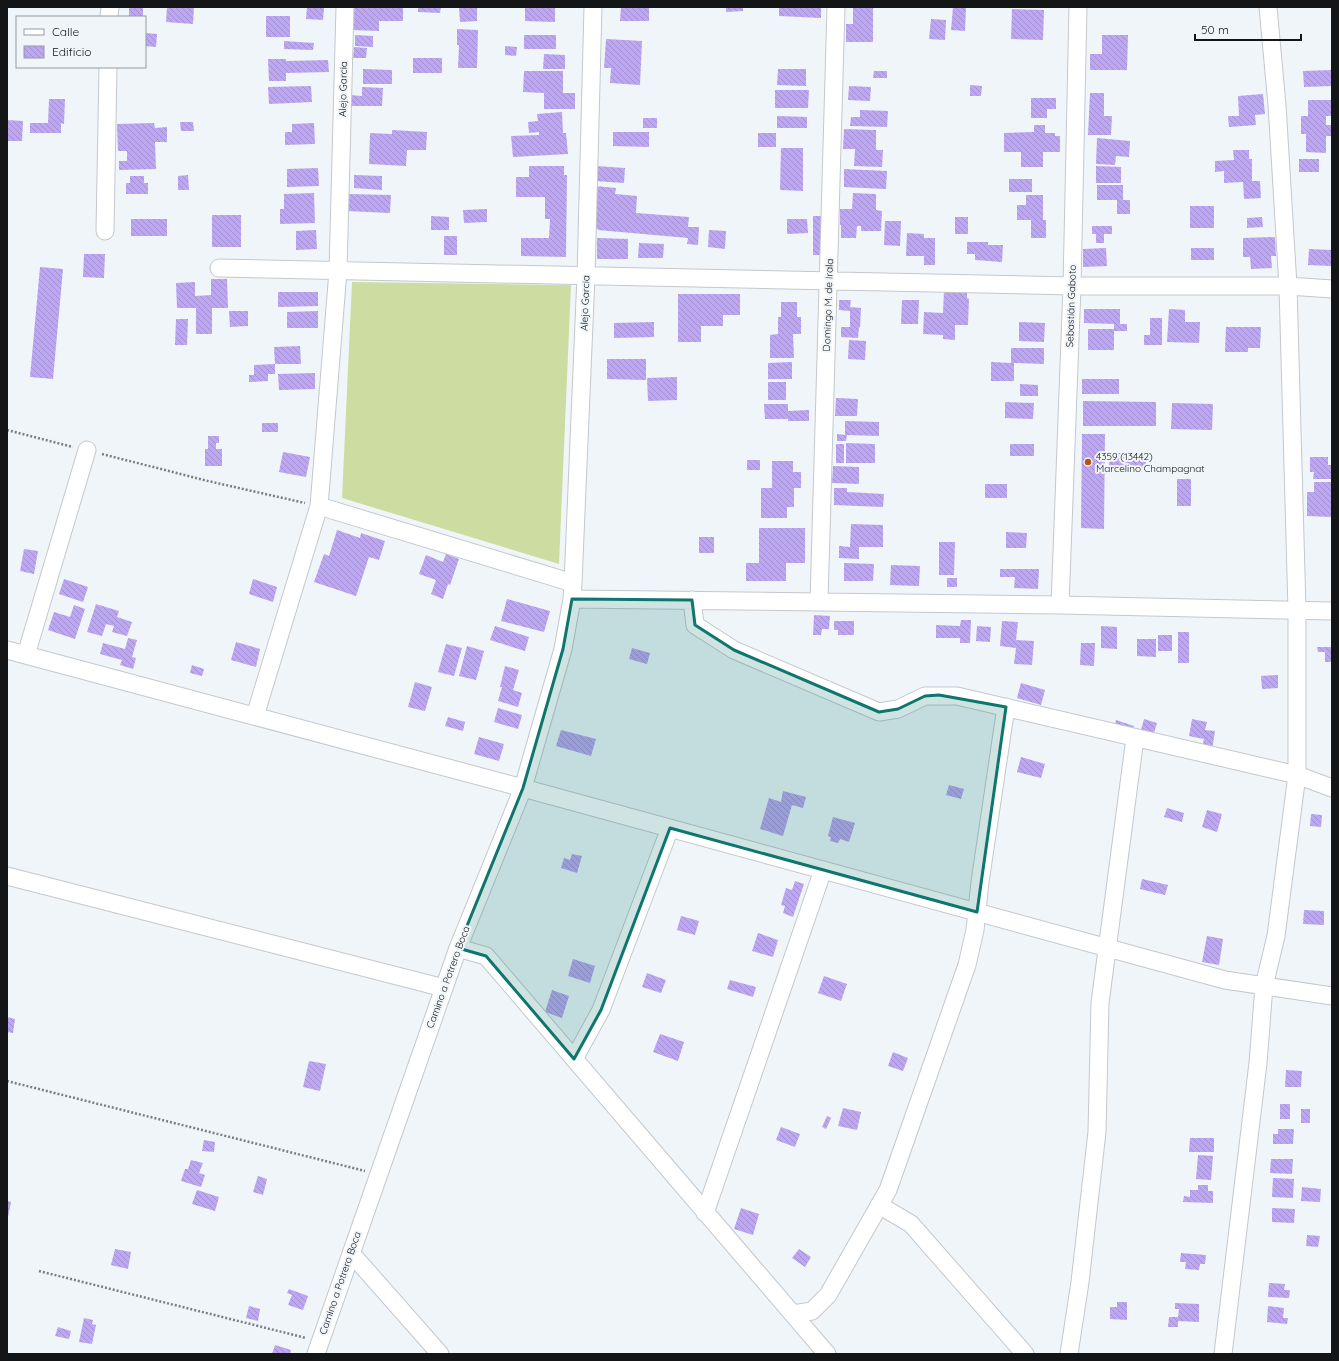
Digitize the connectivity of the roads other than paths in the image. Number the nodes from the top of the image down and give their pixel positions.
1 (345, 7) edge
2 (593, 7) edge
3 (836, 7) edge
4 (1078, 7) edge
5 (1268, 7) edge
6 (108, 68) edge
7 (105, 230) dead end
8 (220, 268) dead end
9 (338, 272) junction
10 (586, 276) junction
11 (828, 281) junction
12 (1072, 286) junction
13 (1288, 286) junction
14 (1332, 289) edge
15 (87, 450) road end
16 (319, 506) junction
17 (572, 591) junction
18 (692, 600) junction
19 (819, 602) junction
20 (1060, 605) junction
21 (1297, 610) junction
22 (1332, 611) edge
23 (7, 650) edge
24 (26, 655) junction
25 (1006, 707) junction
26 (255, 716) junction
27 (1135, 738) junction
28 (1297, 775) junction
29 (523, 788) junction
30 (1332, 788) edge
31 (670, 828) junction
32 (823, 870) junction
33 (7, 876) edge
34 (977, 912) junction
35 (458, 948) junction
36 (1108, 948) junction
37 (1264, 986) junction
38 (444, 988) junction
39 (1332, 996) edge
40 (574, 1059) junction
41 (879, 1205) junction
42 (705, 1212) junction
43 (351, 1253) junction
44 (793, 1314) junction
45 (318, 1348) edge
46 (440, 1354) edge
47 (828, 1354) edge
48 (1025, 1354) edge
49 (1070, 1354) edge
50 (1223, 1354) edge

1 - 9 street, Alejo Garcia
2 - 10 street, Alejo Garcia
3 - 11 street, Domingo M. de Irala
4 - 12 street, Sebastián Gaboto
5 - 13 street
6 - 7 street
8 - 9 street
9 - 10 street
9 - 16 street, Alejo Garcia
10 - 11 street
10 - 17 street, Alejo Garcia
11 - 12 street
11 - 19 street, Domingo M. de Irala
12 - 13 street
12 - 20 street, Sebastián Gaboto
13 - 14 street
13 - 21 street
15 - 24 street
16 - 17 street
16 - 26 street, Alejo Garcia
17 - 18 street
17 - 29 street, Camino a Potrero Boca
18 - 19 street
18 - 25 street
19 - 20 street
20 - 21 street
21 - 22 street
21 - 28 street
23 - 24 street
24 - 26 street
25 - 27 street
25 - 34 street
26 - 29 street
27 - 28 street
27 - 36 street
28 - 30 street
28 - 37 street
29 - 31 street
29 - 35 street, Camino a Potrero Boca
31 - 32 street
31 - 40 street
32 - 34 street
32 - 42 street
33 - 38 street
34 - 36 street
34 - 41 street
35 - 38 street, Camino a Potrero Boca
35 - 40 street
36 - 37 street
36 - 49 street
37 - 39 street
37 - 50 street
38 - 43 street, Camino a Potrero Boca
40 - 42 street
41 - 44 street
41 - 48 street
42 - 44 street
43 - 45 street, Camino a Potrero Boca
43 - 46 street
44 - 47 street

